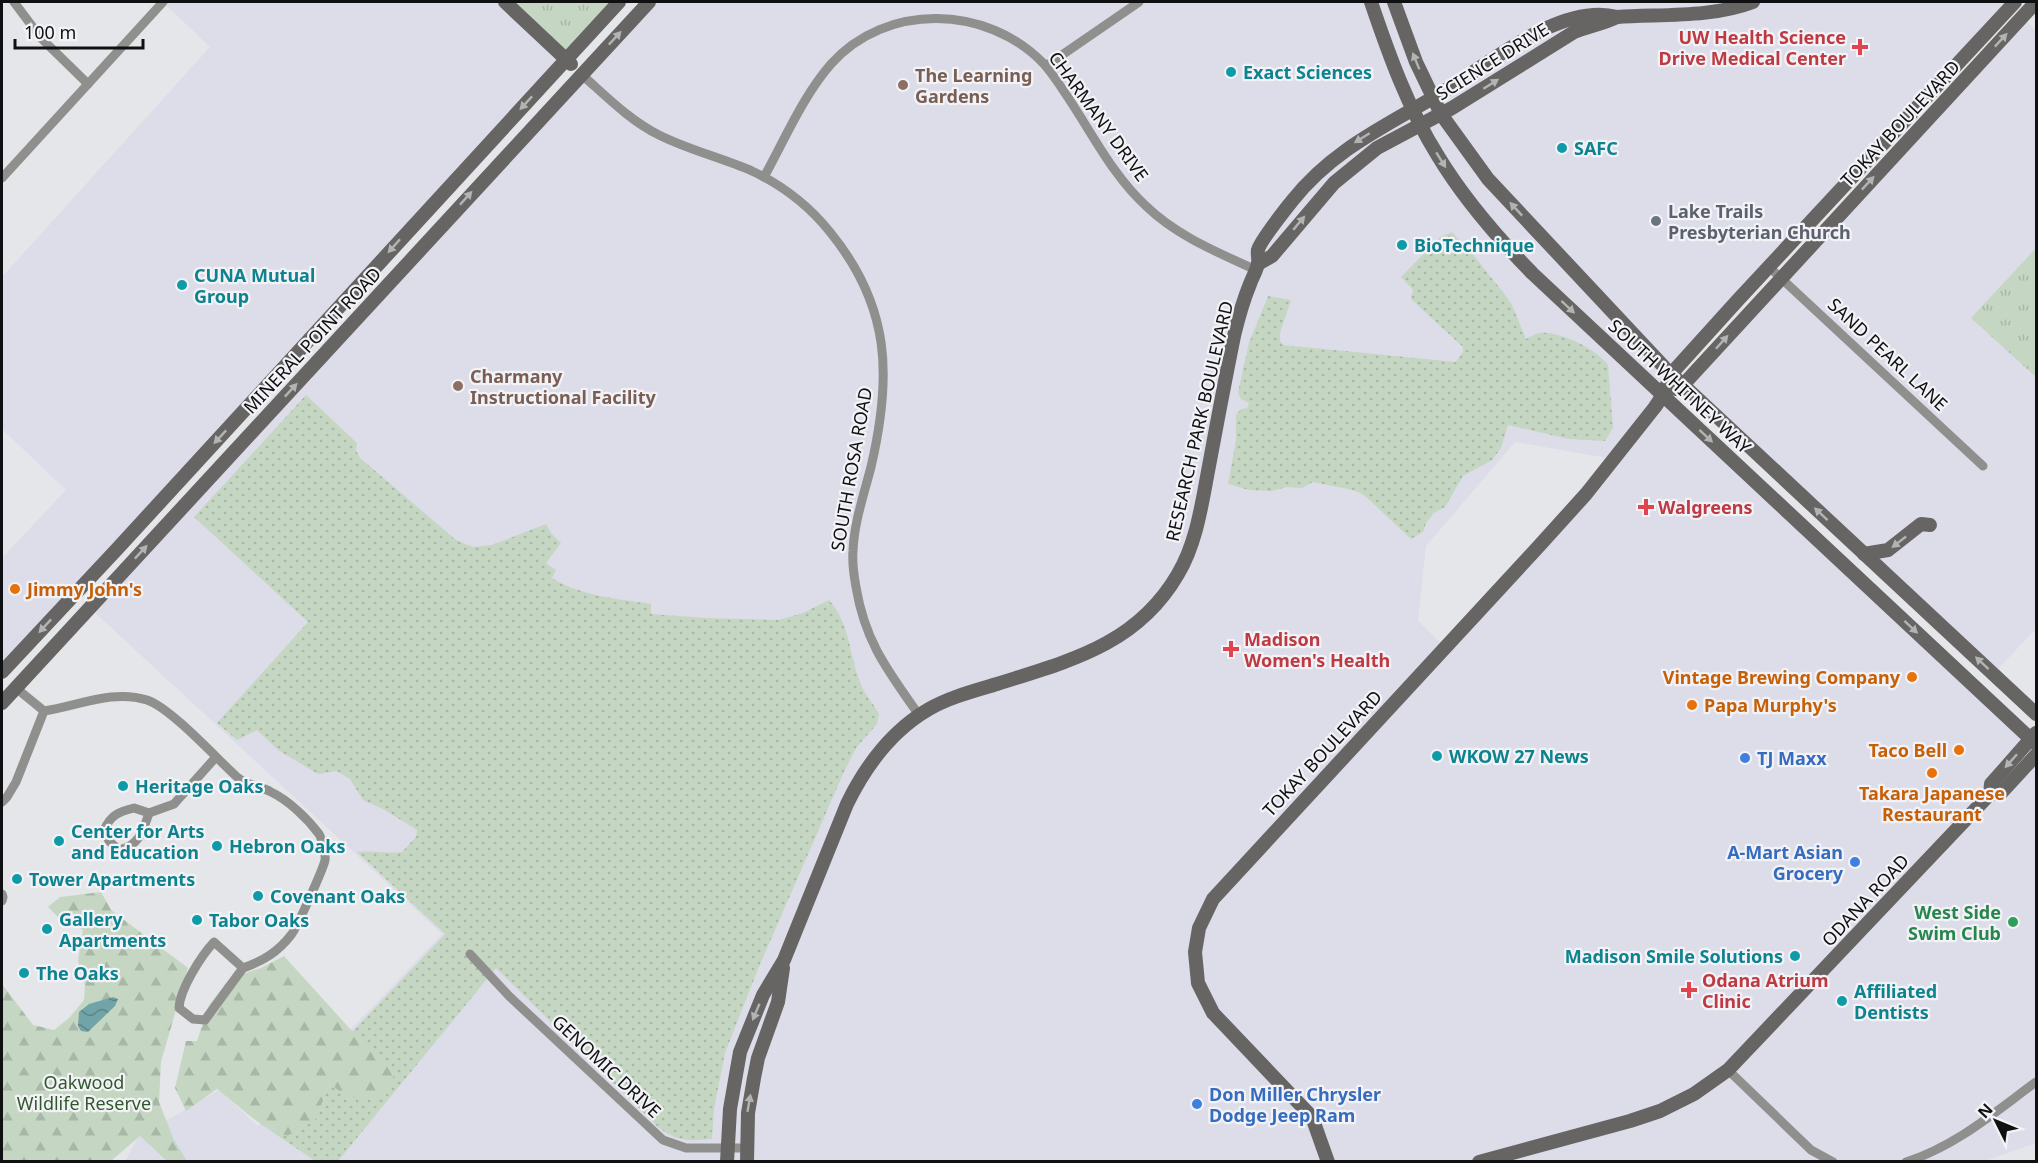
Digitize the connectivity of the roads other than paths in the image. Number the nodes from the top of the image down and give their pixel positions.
1 (14, 2) edge
2 (164, 2) edge
3 (505, 2) edge
4 (619, 2) edge
5 (649, 2) edge
6 (1139, 2) edge
7 (1371, 2) edge
8 (1394, 2) edge
9 (1753, 2) edge
10 (2015, 2) edge
11 (2037, 2) edge
12 (1617, 17) junction
13 (566, 60) junction
14 (1046, 66) junction
15 (581, 74) junction
16 (88, 84) junction
17 (1433, 98) junction
18 (1413, 109) junction
19 (1441, 114) junction
20 (1421, 124) junction
21 (764, 177) junction
22 (2, 178) edge
23 (1257, 267) junction
24 (1769, 267) junction
25 (1782, 278) junction
26 (1671, 374) junction
27 (1683, 385) junction
28 (1664, 395) junction
29 (1983, 466) dead end
30 (1930, 525) dead end
31 (1864, 554) junction
32 (1843, 564) junction
33 (1885, 573) junction
34 (1869, 587) junction
35 (1901, 588) junction
36 (2, 673) edge
37 (16, 688) junction
38 (2, 703) edge
39 (44, 711) junction
40 (2037, 714) edge
41 (919, 715) junction
42 (2035, 738) edge
43 (2037, 755) edge
44 (216, 757) junction
45 (1989, 795) junction
46 (2, 802) edge
47 (149, 813) junction
48 (2, 894) edge
49 (2, 901) edge
50 (470, 954) dead end
51 (784, 960) junction
52 (243, 968) junction
53 (1728, 1071) junction
54 (2037, 1082) edge
55 (746, 1154) edge
56 (727, 1155) edge
57 (1328, 1161) edge
58 (1479, 1161) edge
59 (1833, 1161) edge
60 (1906, 1161) edge

1 - 16 street
2 - 16 street
3 - 13 street, SOUTH ROSA ROAD
4 - 13 street, MINERAL POINT ROAD
15 -> 5 street, MINERAL POINT ROAD
6 - 14 street
7 - 18 street, SOUTH WHITNEY WAY
17 -> 8 street, SOUTH WHITNEY WAY
9 - 12 street, SCIENCE DRIVE
10 - 24 street, TOKAY BOULEVARD
25 -> 11 street, TOKAY BOULEVARD
12 - 17 street, SCIENCE DRIVE
19 -> 12 street, SCIENCE DRIVE
13 - 15 street, SOUTH ROSA ROAD
13 -> 36 street, MINERAL POINT ROAD
14 - 21 street, CHARMANY DRIVE
14 - 23 street, CHARMANY DRIVE
15 - 21 street, SOUTH ROSA ROAD
37 -> 15 street, MINERAL POINT ROAD
16 - 22 street
17 - 18 street, SCIENCE DRIVE
17 - 19 street, SOUTH WHITNEY WAY
18 - 20 street, SOUTH WHITNEY WAY
18 -> 23 street, RESEARCH PARK BOULEVARD
19 - 20 street, SCIENCE DRIVE
26 -> 19 street, SOUTH WHITNEY WAY
23 -> 20 street, RESEARCH PARK BOULEVARD
20 -> 28 street, SOUTH WHITNEY WAY
21 - 41 street, SOUTH ROSA ROAD
23 - 41 street, RESEARCH PARK BOULEVARD
24 - 25 street, SAND PEARL LANE
24 - 26 street, TOKAY BOULEVARD
27 -> 25 street, TOKAY BOULEVARD
25 - 29 street, SAND PEARL LANE
26 - 27 street, SOUTH WHITNEY WAY
26 - 28 street, TOKAY BOULEVARD
27 - 28 street, TOKAY BOULEVARD
31 -> 27 street, SOUTH WHITNEY WAY
28 -> 32 street, SOUTH WHITNEY WAY
28 - 57 street, TOKAY BOULEVARD
30 -> 31 street
31 - 33 street, SOUTH WHITNEY WAY
32 - 33 street
32 - 34 street, SOUTH WHITNEY WAY
33 - 35 street, SOUTH WHITNEY WAY
34 - 35 street
34 -> 42 street, SOUTH WHITNEY WAY
40 -> 35 street, SOUTH WHITNEY WAY
36 - 37 street
37 - 38 street, MINERAL POINT ROAD
37 - 39 street
39 - 44 street
39 - 46 street
41 - 51 street, RESEARCH PARK BOULEVARD
42 -> 45 street, ODANA ROAD
43 - 45 street, ODANA ROAD
44 - 47 street
44 - 52 street
45 - 53 street, ODANA ROAD
47 - 47 street
48 - 49 street
50 - 56 street, GENOMIC DRIVE
55 -> 51 street, RESEARCH PARK BOULEVARD
51 -> 56 street, RESEARCH PARK BOULEVARD
52 - 52 street
53 - 58 street, ODANA ROAD
53 - 59 street
54 - 60 street
55 - 56 street, GENOMIC DRIVE

